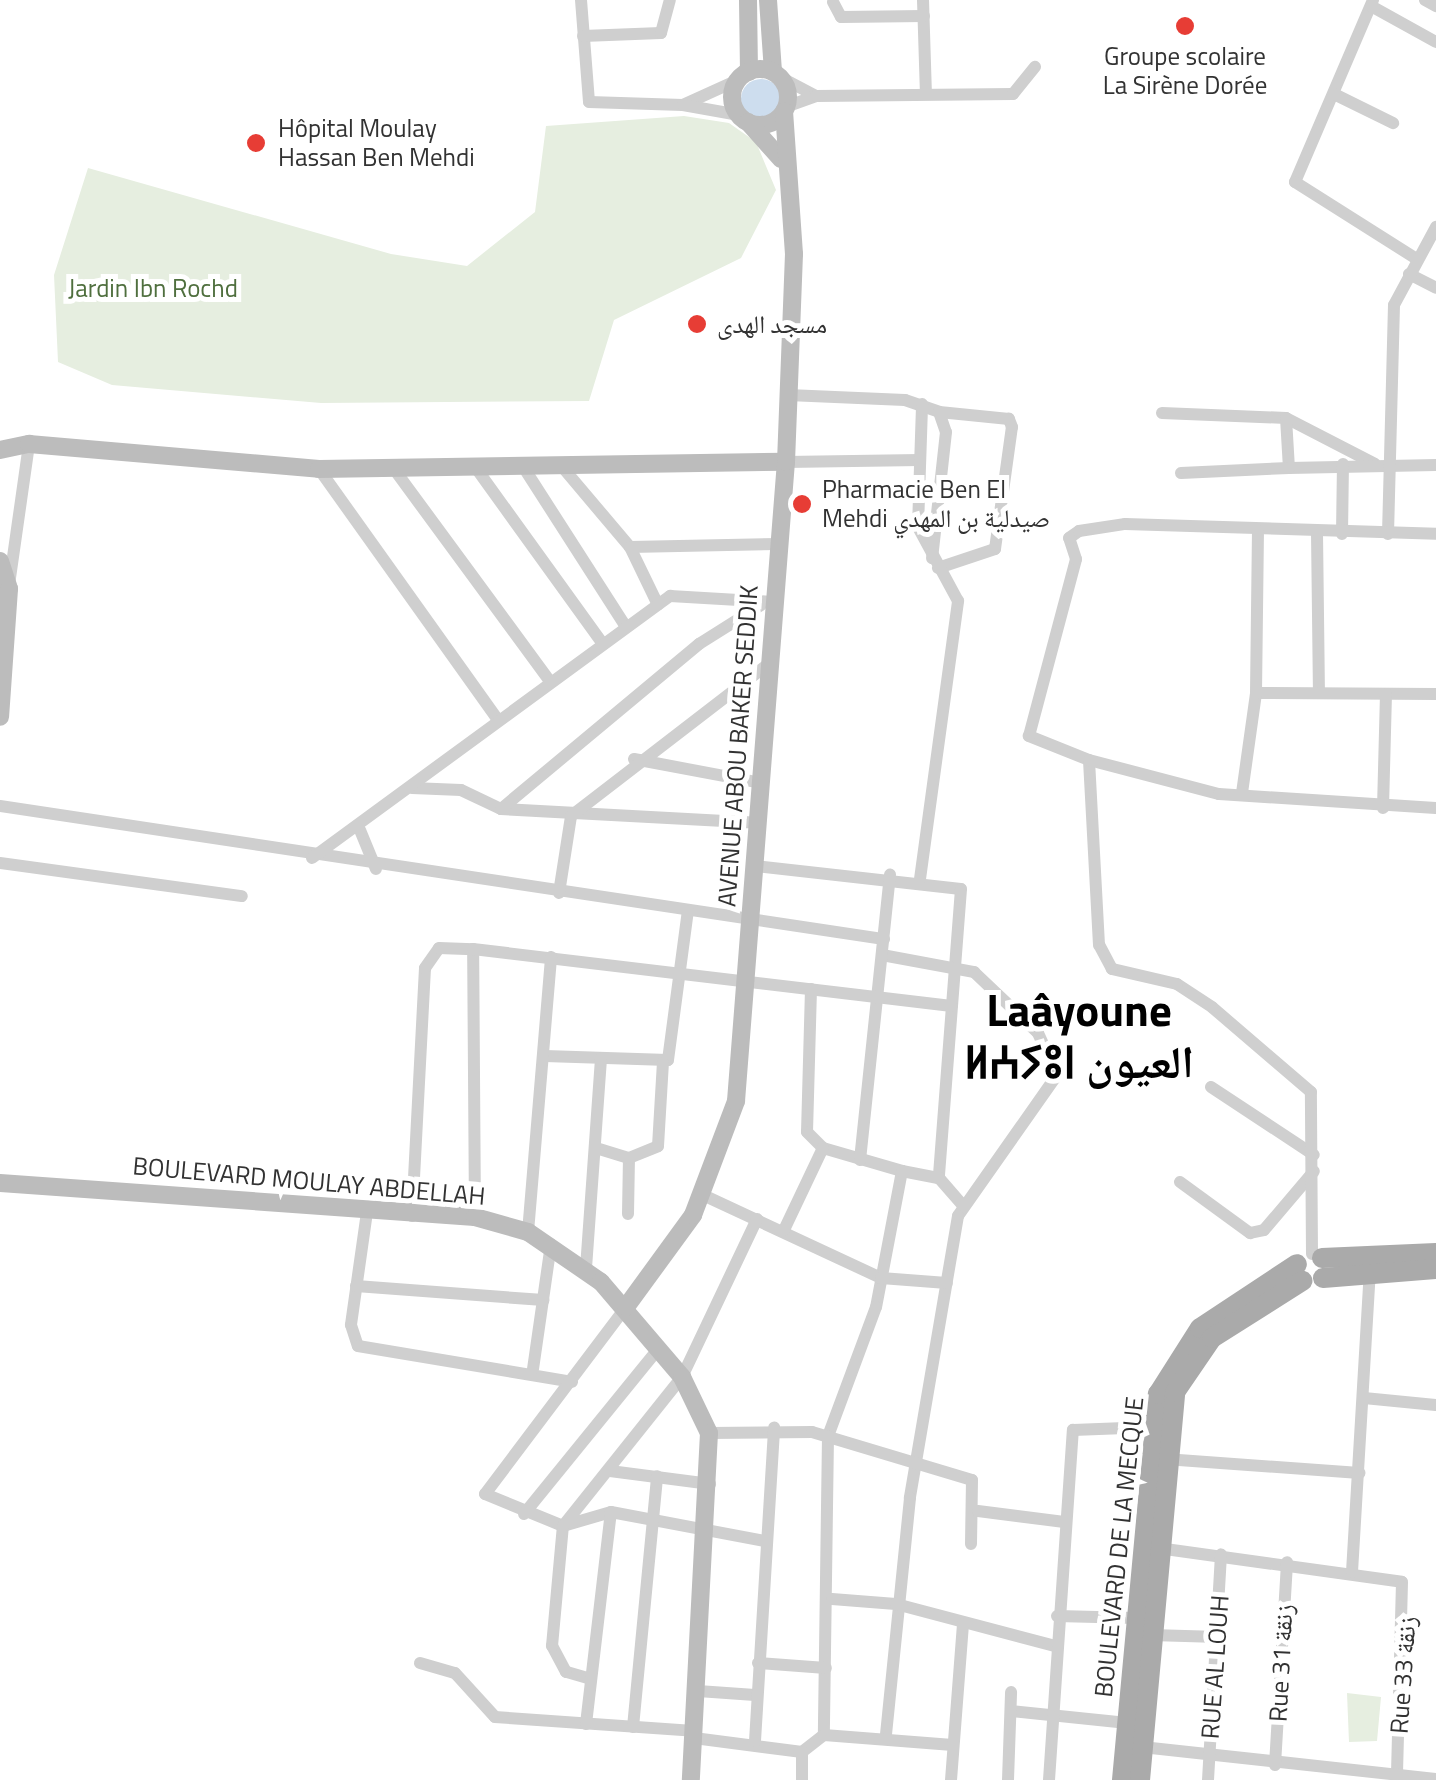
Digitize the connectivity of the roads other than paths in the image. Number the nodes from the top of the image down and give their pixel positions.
1 (581, 0) edge
2 (670, 0) edge
3 (748, 0) edge
4 (768, 0) edge
5 (923, 0) edge
6 (1425, 0) edge
7 (833, 2) edge
8 (1372, 3) edge
9 (1436, 6) edge
10 (924, 16) junction
11 (582, 36) junction
12 (1436, 42) edge
13 (1036, 66) dead end
14 (776, 74) junction
15 (744, 76) junction
16 (926, 94) junction
17 (1334, 94) junction
18 (816, 96) junction
19 (683, 105) junction
20 (785, 109) junction
21 (744, 119) junction
22 (1392, 123) dead end
23 (781, 159) junction
24 (1436, 227) edge
25 (1417, 259) junction
26 (1409, 274) junction
27 (1436, 288) edge
28 (788, 395) junction
29 (922, 404) junction
30 (938, 412) junction
31 (1162, 412) dead end
32 (1286, 418) junction
33 (29, 444) junction
34 (0, 450) edge
35 (920, 460) junction
36 (786, 462) junction
37 (1343, 464) junction
38 (1375, 464) junction
39 (1392, 464) junction
40 (1436, 466) edge
41 (319, 468) junction
42 (476, 468) junction
43 (524, 468) junction
44 (564, 468) junction
45 (1288, 468) junction
46 (394, 469) junction
47 (1182, 473) dead end
48 (1258, 532) junction
49 (1317, 533) junction
50 (1342, 534) junction
51 (1388, 534) junction
52 (1436, 534) edge
53 (778, 544) junction
54 (630, 547) junction
55 (0, 561) edge
56 (935, 564) junction
57 (9, 589) junction
58 (769, 603) junction
59 (658, 605) junction
60 (624, 624) junction
61 (601, 641) junction
62 (770, 663) junction
63 (550, 681) junction
64 (1256, 693) junction
65 (1319, 693) junction
66 (1386, 694) junction
67 (1436, 694) edge
68 (0, 717) edge
69 (498, 720) junction
70 (634, 759) junction
71 (1089, 760) junction
72 (761, 783) junction
73 (402, 794) junction
74 (1242, 794) junction
75 (0, 806) edge
76 (1383, 808) junction
77 (1436, 808) edge
78 (501, 809) junction
79 (571, 816) junction
80 (758, 823) junction
81 (360, 830) junction
82 (312, 858) junction
83 (0, 863) edge
84 (755, 866) junction
85 (376, 869) junction
86 (890, 875) junction
87 (920, 878) junction
88 (560, 892) junction
89 (242, 896) dead end
90 (688, 911) junction
91 (750, 920) junction
92 (884, 938) junction
93 (473, 949) junction
94 (882, 955) junction
95 (551, 957) junction
96 (955, 964) junction
97 (681, 974) junction
98 (745, 984) junction
99 (810, 990) junction
100 (877, 996) junction
101 (952, 1006) junction
102 (545, 1056) junction
103 (601, 1059) junction
104 (663, 1062) junction
105 (1211, 1087) dead end
106 (596, 1148) junction
107 (823, 1148) junction
108 (1314, 1156) junction
109 (629, 1158) junction
110 (860, 1160) junction
111 (902, 1171) junction
112 (1314, 1171) junction
113 (939, 1178) junction
114 (0, 1182) edge
115 (1180, 1182) dead end
116 (703, 1195) junction
117 (962, 1204) junction
118 (367, 1212) junction
119 (628, 1214) dead end
120 (412, 1216) junction
121 (475, 1217) junction
122 (757, 1219) junction
123 (784, 1230) junction
124 (528, 1232) junction
125 (552, 1244) junction
126 (1436, 1253) edge
127 (1311, 1267) junction
128 (586, 1268) junction
129 (1436, 1269) edge
130 (1370, 1273) junction
131 (881, 1278) junction
132 (947, 1283) junction
133 (356, 1286) junction
134 (543, 1300) junction
135 (626, 1307) junction
136 (659, 1348) junction
137 (532, 1369) junction
138 (682, 1377) junction
139 (572, 1382) junction
140 (1364, 1398) junction
141 (1436, 1405) edge
142 (1152, 1427) junction
143 (774, 1428) junction
144 (709, 1433) junction
145 (828, 1436) junction
146 (1164, 1460) junction
147 (916, 1466) junction
148 (610, 1471) junction
149 (1359, 1473) junction
150 (657, 1476) junction
151 (710, 1484) junction
152 (978, 1511) junction
153 (611, 1512) junction
154 (524, 1514) junction
155 (652, 1517) junction
156 (1064, 1522) junction
157 (563, 1526) junction
158 (708, 1527) junction
159 (765, 1540) junction
160 (971, 1544) dead end
161 (1158, 1548) junction
162 (1221, 1554) junction
163 (1286, 1562) junction
164 (1352, 1572) junction
165 (832, 1599) junction
166 (896, 1604) junction
167 (1057, 1616) junction
168 (1136, 1618) junction
169 (962, 1624) junction
170 (1151, 1635) junction
171 (1220, 1638) junction
172 (1056, 1646) junction
173 (420, 1663) dead end
174 (758, 1663) junction
175 (826, 1668) junction
176 (591, 1678) junction
177 (698, 1690) junction
178 (1011, 1692) dead end
179 (754, 1694) junction
180 (1011, 1711) junction
181 (1050, 1712) junction
182 (1127, 1723) junction
183 (586, 1724) junction
184 (634, 1727) junction
185 (694, 1735) junction
186 (824, 1735) junction
187 (886, 1736) junction
188 (754, 1741) junction
189 (954, 1745) junction
190 (1142, 1748) junction
191 (802, 1752) junction
192 (1210, 1752) junction
193 (1245, 1762) junction
194 (1275, 1765) junction
195 (1397, 1773) junction
196 (1338, 1775) edge
197 (1426, 1778) edge
198 (690, 1780) edge
199 (802, 1780) edge
200 (950, 1780) edge
201 (1008, 1780) edge
202 (1049, 1780) edge
203 (1122, 1780) edge
204 (1140, 1780) edge
205 (1208, 1780) edge
206 (1243, 1780) edge

1 - 11 street
2 - 11 street
3 - 15 main road
4 - 14 main road
5 - 10 street
6 - 9 street
7 - 10 street
8 - 12 street
8 - 17 street
10 - 16 street
11 - 19 street
13 - 16 street
14 - 15 main road
14 - 18 street
14 - 20 main road, AVENUE ABOU BAKER SEDDIK
15 - 19 street
15 - 21 main road
16 - 18 street
17 - 22 street
17 - 25 street
18 - 20 street
19 - 21 street
20 - 21 main road
20 - 23 main road, AVENUE ABOU BAKER SEDDIK
21 - 23 main road
23 - 28 main road, AVENUE ABOU BAKER SEDDIK
24 - 25 street
25 - 26 street
26 - 27 street
26 - 39 street
28 - 29 street
28 - 36 main road, AVENUE ABOU BAKER SEDDIK
29 - 30 street
29 - 35 street
30 - 56 street
30 - 56 street
31 - 32 street
32 - 38 street
32 - 45 street
33 - 34 main road
33 - 41 main road
33 - 57 street
35 - 36 street
35 - 56 street
36 - 44 main road
36 - 53 main road, AVENUE ABOU BAKER SEDDIK
37 - 38 street
37 - 45 street
37 - 50 street
38 - 39 street
39 - 40 street
39 - 51 street
41 - 46 main road
41 - 69 street
42 - 43 main road
42 - 46 main road
42 - 61 street
43 - 44 main road
43 - 60 street
44 - 54 street
45 - 47 street
46 - 63 street
48 - 49 street
48 - 64 street
48 - 71 street
49 - 50 street
49 - 65 street
50 - 51 street
51 - 52 street
53 - 54 street
53 - 58 main road, AVENUE ABOU BAKER SEDDIK
54 - 59 street
55 - 57 main road
56 - 87 street
57 - 68 main road
58 - 59 street
58 - 62 main road, AVENUE ABOU BAKER SEDDIK
58 - 78 street
59 - 60 street
60 - 61 street
61 - 63 street
62 - 70 street
62 - 72 main road, AVENUE ABOU BAKER SEDDIK
63 - 69 street
64 - 65 street
64 - 74 street
65 - 66 street
66 - 67 street
66 - 76 street
69 - 73 street
70 - 72 street
70 - 79 street
71 - 74 street
71 - 108 street
72 - 80 main road, AVENUE ABOU BAKER SEDDIK
73 - 78 street
73 - 81 street
74 - 76 street
75 - 82 street
76 - 77 street
78 - 79 street
79 - 80 street
79 - 88 street
80 - 84 main road, AVENUE ABOU BAKER SEDDIK
81 - 82 street
81 - 85 street
82 - 85 street
83 - 89 street
84 - 86 street
84 - 91 main road, AVENUE ABOU BAKER SEDDIK
85 - 88 street
86 - 87 street
86 - 92 street
87 - 96 street
88 - 90 street
90 - 91 street
90 - 97 street
91 - 92 street
91 - 98 main road, AVENUE ABOU BAKER SEDDIK
92 - 94 street
93 - 95 street
93 - 120 street
93 - 121 street
94 - 96 street
94 - 100 street
95 - 97 street
95 - 102 street
96 - 101 street
96 - 117 street
97 - 98 street
97 - 104 street
98 - 99 street
98 - 116 main road, AVENUE ABOU BAKER SEDDIK
99 - 100 street
99 - 107 street
100 - 101 street
100 - 110 street
101 - 113 street
102 - 103 street
102 - 124 street
103 - 104 street
103 - 106 street
104 - 109 street
105 - 108 street
106 - 109 street
106 - 128 street
107 - 110 street
107 - 123 street
108 - 112 street
109 - 119 street
110 - 111 street
111 - 113 street
111 - 131 street
112 - 115 street
112 - 127 street
113 - 117 street
114 - 118 main road, BOULEVARD MOULAY ABDELLAH
116 - 122 street
116 - 135 main road, AVENUE ABOU BAKER SEDDIK
117 - 132 street
118 - 120 main road, BOULEVARD MOULAY ABDELLAH
118 - 133 street
120 - 121 main road, BOULEVARD MOULAY ABDELLAH
121 - 124 main road, BOULEVARD MOULAY ABDELLAH
122 - 123 street
122 - 138 street
123 - 131 street
124 - 125 main road, BOULEVARD MOULAY ABDELLAH
125 - 128 main road, BOULEVARD MOULAY ABDELLAH
125 - 134 street
126 - 127 main road, BOULEVARD DE LA MECQUE
127 - 130 main road, BOULEVARD DE LA MECQUE
127 - 142 main road, BOULEVARD DE LA MECQUE
127 - 146 main road, BOULEVARD DE LA MECQUE
128 - 135 main road, BOULEVARD MOULAY ABDELLAH
129 - 130 main road, BOULEVARD DE LA MECQUE
130 - 140 street
131 - 132 street
131 - 145 street
132 - 147 street
133 - 134 street
133 - 137 street
134 - 137 street
135 - 136 main road, BOULEVARD MOULAY ABDELLAH
135 - 139 street
136 - 138 main road, BOULEVARD MOULAY ABDELLAH
136 - 154 street
137 - 139 street
138 - 144 main road, BOULEVARD MOULAY ABDELLAH
138 - 148 street
139 - 154 street
140 - 141 street
140 - 149 street
142 - 156 street
142 - 168 main road, BOULEVARD DE LA MECQUE
143 - 144 street
143 - 145 street
143 - 159 street
144 - 151 main road, BOULEVARD MOULAY ABDELLAH
145 - 147 street
145 - 165 street
146 - 149 street
146 - 161 main road, BOULEVARD DE LA MECQUE
147 - 152 street
147 - 166 street
148 - 150 street
148 - 157 street
149 - 164 street
150 - 151 street
150 - 155 street
151 - 158 main road, BOULEVARD MOULAY ABDELLAH
152 - 156 street
152 - 160 street
153 - 155 street
153 - 157 street
153 - 176 street
154 - 157 street
155 - 158 street
155 - 184 street
156 - 167 street
157 - 176 street
158 - 159 street
158 - 177 main road, BOULEVARD MOULAY ABDELLAH
159 - 174 street
161 - 162 street, Rue 33 زنقة
161 - 170 main road, BOULEVARD DE LA MECQUE
162 - 163 street, Rue 33 زنقة
162 - 171 street, RUE AL LOUH
163 - 164 street, Rue 33 زنقة
163 - 194 street, Rue 31 زنقة
164 - 195 street, Rue 33 زنقة
165 - 166 street
165 - 175 street
166 - 169 street
166 - 187 street
167 - 168 street
167 - 172 street
168 - 182 main road, BOULEVARD DE LA MECQUE
169 - 172 street
169 - 189 street
170 - 171 street
170 - 190 main road, BOULEVARD DE LA MECQUE
171 - 192 street, RUE AL LOUH
172 - 181 street
173 - 183 street
174 - 175 street
174 - 179 street
175 - 186 street
176 - 183 street
177 - 179 street
177 - 185 main road, BOULEVARD MOULAY ABDELLAH
178 - 180 street
179 - 188 street
180 - 181 street
180 - 201 street
181 - 182 street
181 - 202 street
182 - 203 main road, BOULEVARD DE LA MECQUE
183 - 184 street
184 - 185 street
185 - 188 street
185 - 198 main road, BOULEVARD MOULAY ABDELLAH
186 - 187 street
186 - 191 street
187 - 189 street
188 - 191 street
189 - 200 street
190 - 192 street
190 - 204 main road, BOULEVARD DE LA MECQUE
191 - 199 street
192 - 193 street
192 - 205 street, RUE AL LOUH
193 - 194 street
193 - 206 street
194 - 196 street
195 - 196 street
195 - 197 street

